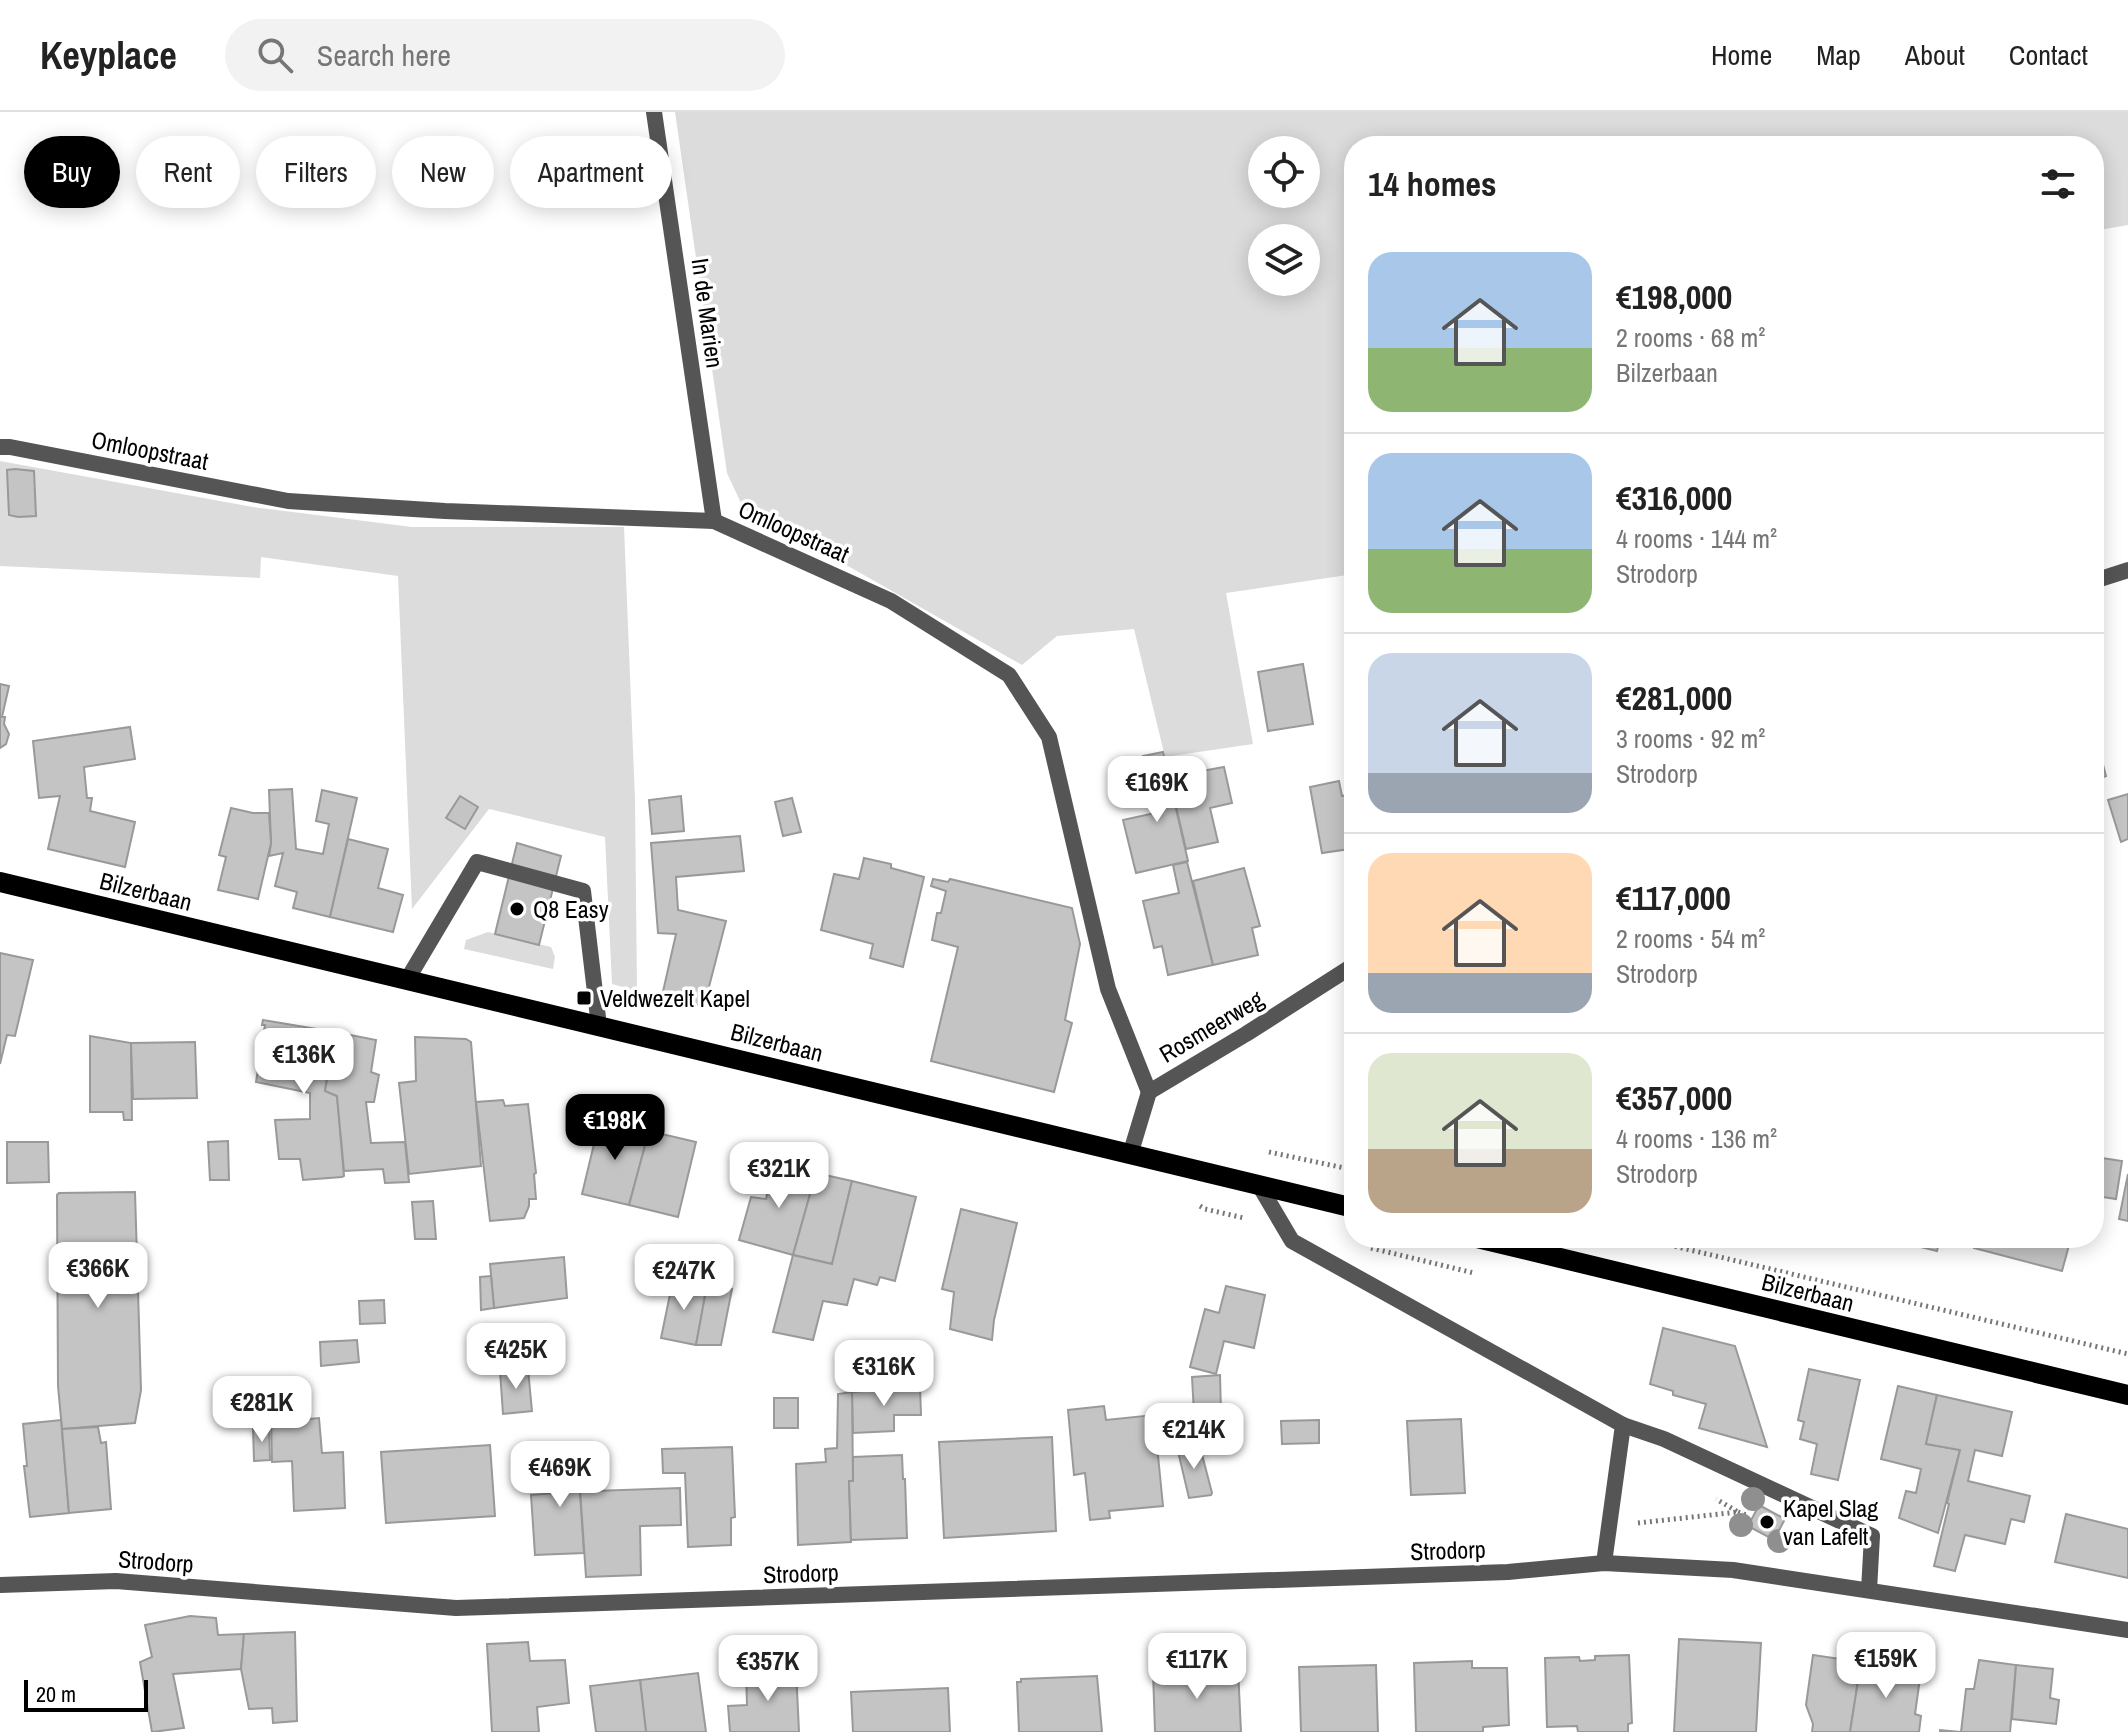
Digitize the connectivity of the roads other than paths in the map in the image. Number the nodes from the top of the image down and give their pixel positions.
1 (654, 112) edge
2 (0, 447) edge
3 (714, 521) junction
4 (2128, 570) edge
5 (2104, 578) edge
6 (0, 882) edge
7 (1344, 971) edge
8 (407, 980) junction
9 (599, 1026) junction
10 (1149, 1092) junction
11 (1130, 1155) junction
12 (1259, 1185) junction
13 (1344, 1206) edge
14 (1518, 1248) edge
15 (2128, 1395) edge
16 (1623, 1425) junction
17 (1604, 1563) junction
18 (0, 1585) edge
19 (1869, 1590) junction
20 (2128, 1630) edge

1 - 3 street, In de Marien
2 - 3 street, Omloopstraat
3 - 10 street, Omloopstraat
4 - 5 street
6 - 8 main road, Bilzerbaan
7 - 10 street, Rosmeerweg
8 - 9 main road, Bilzerbaan
8 - 9 street
9 - 11 main road, Bilzerbaan
10 - 11 street, Rosmeerweg
11 - 12 main road, Bilzerbaan
12 - 13 main road, Bilzerbaan
12 - 16 street
14 - 15 main road, Bilzerbaan
16 - 17 street
16 - 19 street
17 - 18 street, Strodorp
17 - 19 street, Strodorp
19 - 20 street, Strodorp

